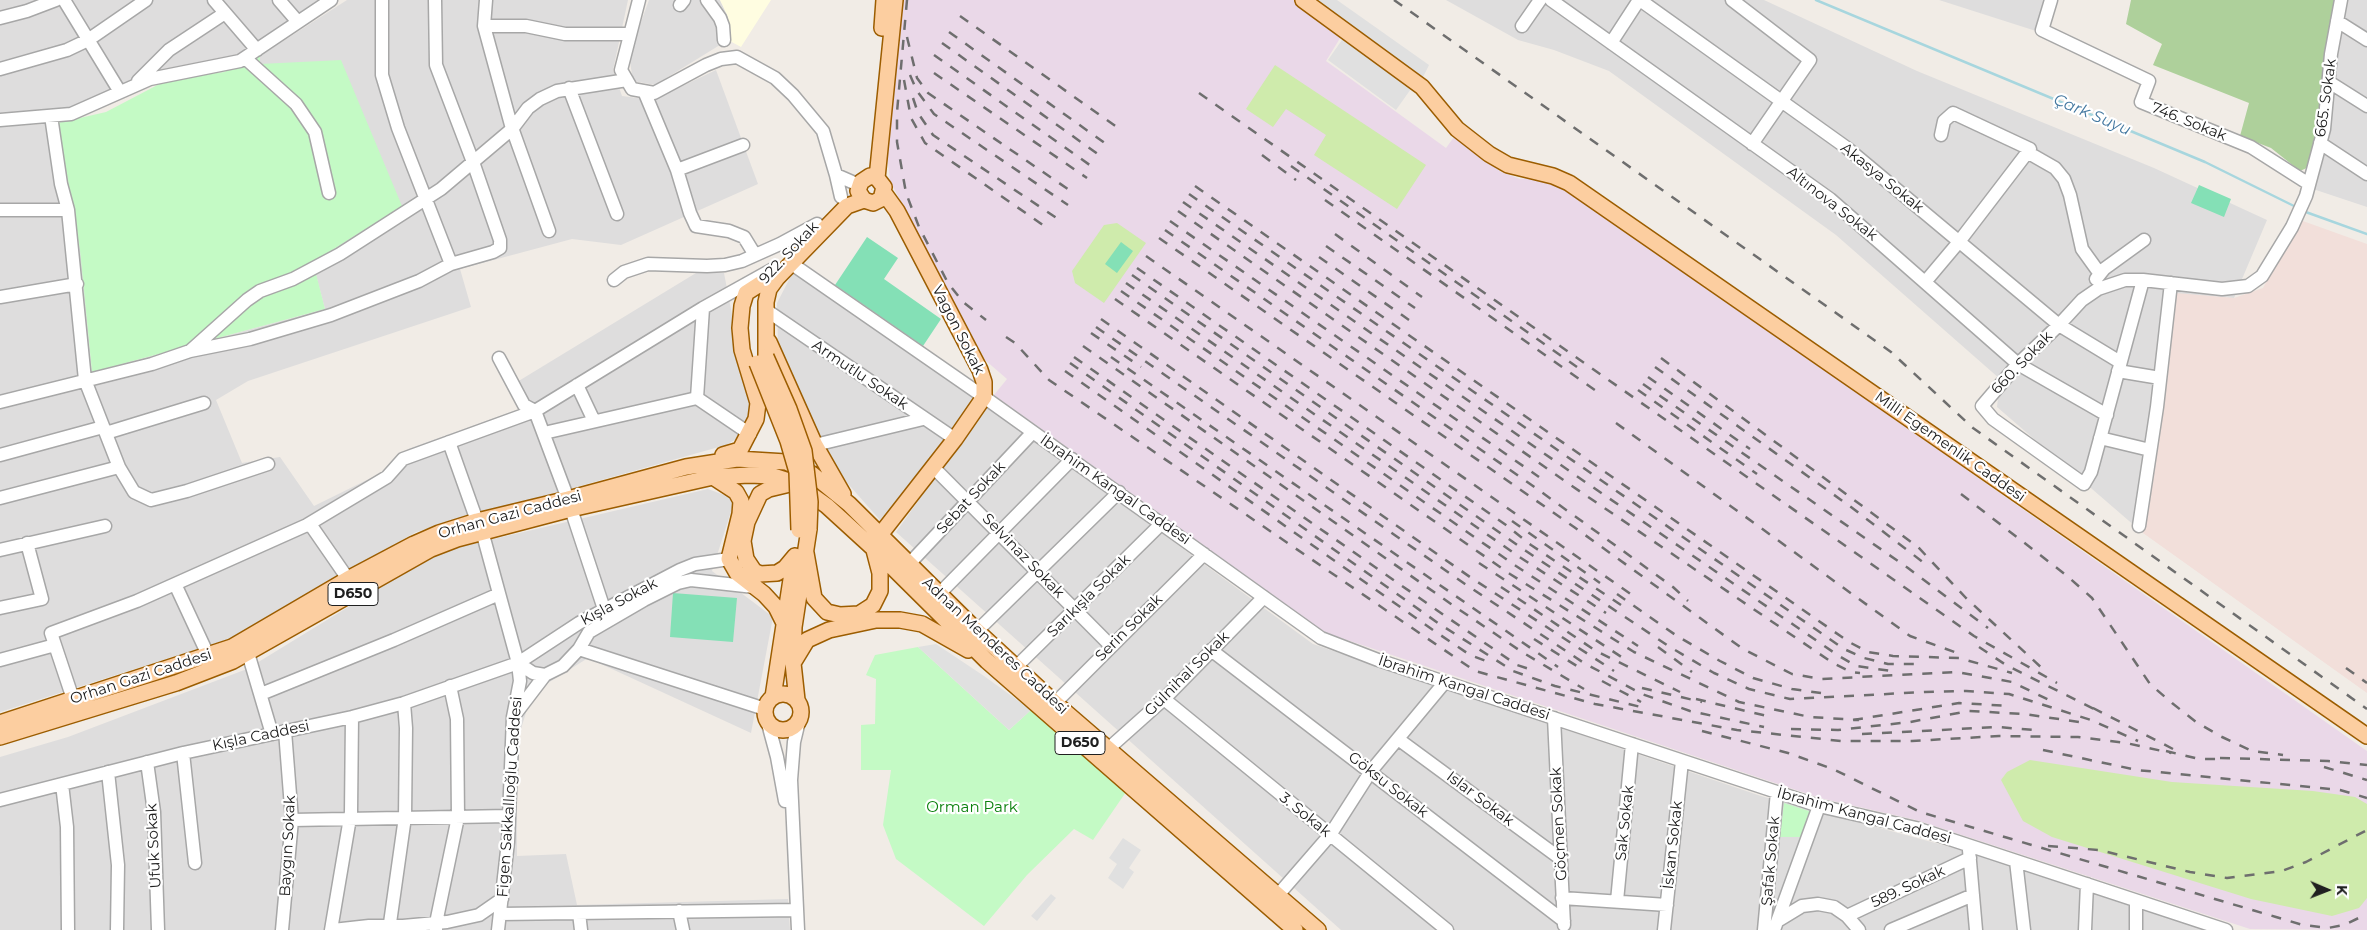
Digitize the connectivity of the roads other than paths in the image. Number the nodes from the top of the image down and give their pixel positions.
1 (56, 0) edge
2 (64, 0) edge
3 (146, 0) edge
4 (214, 0) edge
5 (280, 0) edge
6 (331, 0) edge
7 (382, 0) edge
8 (435, 0) edge
9 (486, 0) edge
10 (639, 0) edge
11 (707, 0) edge
12 (884, 0) edge
13 (895, 0) edge
14 (1303, 0) edge
15 (1540, 0) edge
16 (1551, 0) edge
17 (1639, 0) edge
18 (1732, 0) edge
19 (2051, 0) edge
20 (2341, 0) edge
21 (225, 13) junction
22 (0, 18) edge
23 (2337, 21) junction
24 (298, 22) junction
25 (484, 26) junction
26 (1522, 26) dead end
27 (630, 34) junction
28 (88, 40) junction
29 (724, 40) dead end
30 (2367, 40) edge
31 (1611, 43) junction
32 (257, 50) junction
33 (245, 58) junction
34 (0, 69) edge
35 (627, 80) junction
36 (2329, 82) junction
37 (133, 86) junction
38 (569, 88) junction
39 (644, 91) junction
40 (120, 92) junction
41 (1782, 102) junction
42 (2367, 106) edge
43 (51, 116) junction
44 (0, 120) edge
45 (512, 129) junction
46 (1941, 135) dead end
47 (2320, 143) junction
48 (1752, 144) junction
49 (743, 145) dead end
50 (2027, 152) junction
51 (473, 162) junction
52 (1528, 169) junction
53 (677, 170) junction
54 (836, 174) junction
55 (2367, 174) edge
56 (865, 186) junction
57 (2307, 190) junction
58 (329, 193) dead end
59 (884, 193) junction
60 (842, 197) junction
61 (426, 200) junction
62 (0, 210) edge
63 (68, 210) junction
64 (617, 214) dead end
65 (817, 224) junction
66 (549, 231) dead end
67 (2144, 240) dead end
68 (1958, 243) junction
69 (755, 255) junction
70 (451, 264) junction
71 (792, 264) junction
72 (773, 269) junction
73 (2100, 274) junction
74 (614, 280) dead end
75 (2143, 280) junction
76 (1926, 281) junction
77 (2171, 283) junction
78 (77, 284) junction
79 (760, 284) junction
80 (0, 297) edge
81 (2082, 300) junction
82 (703, 308) junction
83 (766, 310) junction
84 (2059, 325) junction
85 (766, 328) junction
86 (190, 351) junction
87 (499, 358) dead end
88 (762, 360) junction
89 (2018, 364) junction
90 (2119, 366) junction
91 (2160, 378) junction
92 (85, 380) junction
93 (577, 385) junction
94 (984, 397) junction
95 (697, 398) junction
96 (0, 402) edge
97 (204, 403) dead end
98 (535, 411) junction
99 (2107, 415) junction
100 (923, 418) junction
101 (594, 421) junction
102 (105, 430) junction
103 (1033, 432) junction
104 (544, 434) junction
105 (750, 434) junction
106 (2100, 438) junction
107 (955, 440) junction
108 (449, 442) junction
109 (815, 445) junction
110 (2150, 450) junction
111 (0, 455) edge
112 (1072, 460) junction
113 (268, 464) dead end
114 (686, 466) junction
115 (119, 467) junction
116 (934, 467) junction
117 (713, 476) junction
118 (795, 483) junction
119 (1119, 492) junction
120 (0, 498) edge
121 (970, 501) junction
122 (570, 504) junction
123 (849, 504) junction
124 (310, 524) junction
125 (1161, 524) junction
126 (105, 526) dead end
127 (480, 526) junction
128 (2139, 526) dead end
129 (999, 534) junction
130 (876, 542) junction
131 (27, 543) junction
132 (0, 550) edge
133 (801, 554) junction
134 (1204, 554) junction
135 (729, 559) junction
136 (909, 564) junction
137 (1039, 572) junction
138 (348, 579) junction
139 (175, 584) junction
140 (754, 587) junction
141 (499, 594) junction
142 (939, 594) junction
143 (1264, 597) junction
144 (0, 608) edge
145 (604, 609) junction
146 (1075, 610) junction
147 (784, 623) junction
148 (977, 631) junction
149 (561, 634) junction
150 (55, 645) junction
151 (1111, 646) junction
152 (579, 649) junction
153 (1212, 650) junction
154 (248, 653) junction
155 (208, 655) junction
156 (0, 660) edge
157 (987, 661) junction
158 (518, 663) junction
159 (793, 663) junction
160 (1016, 667) junction
161 (545, 675) junction
162 (1445, 682) junction
163 (450, 686) junction
164 (261, 694) junction
165 (1164, 699) junction
166 (73, 700) junction
167 (797, 700) junction
168 (404, 703) junction
169 (1055, 703) junction
170 (769, 709) junction
171 (352, 717) junction
172 (513, 717) junction
173 (800, 717) junction
174 (1554, 718) junction
175 (0, 723) edge
176 (2367, 726) edge
177 (285, 731) junction
178 (272, 734) junction
179 (2367, 736) edge
180 (0, 737) edge
181 (1398, 739) junction
182 (1632, 744) junction
183 (1108, 748) junction
184 (183, 753) junction
185 (1682, 760) junction
186 (147, 762) junction
187 (1371, 771) junction
188 (108, 772) junction
189 (62, 784) junction
190 (1777, 792) junction
191 (0, 800) edge
192 (1819, 806) junction
193 (509, 816) junction
194 (405, 817) junction
195 (458, 817) junction
196 (350, 818) junction
197 (292, 820) junction
198 (1330, 835) junction
199 (794, 850) junction
200 (1969, 851) junction
201 (1561, 859) junction
202 (2016, 861) junction
203 (195, 863) dead end
204 (2088, 884) junction
205 (1973, 894) junction
206 (1278, 895) junction
207 (1562, 898) junction
208 (502, 899) junction
209 (2136, 900) junction
210 (1616, 901) junction
211 (1666, 905) junction
212 (797, 910) junction
213 (679, 911) junction
214 (579, 913) junction
215 (500, 914) junction
216 (1847, 916) junction
217 (1776, 925) edge
218 (1564, 926) edge
219 (436, 927) edge
220 (2206, 927) edge
221 (389, 928) edge
222 (68, 930) edge
223 (117, 930) edge
224 (158, 930) edge
225 (282, 930) edge
226 (332, 930) edge
227 (498, 930) edge
228 (582, 930) edge
229 (683, 930) edge
230 (798, 930) edge
231 (1294, 930) edge
232 (1318, 930) edge
233 (1446, 930) edge
234 (1664, 930) edge
235 (1764, 930) edge
236 (1859, 930) edge
237 (1891, 930) edge
238 (1976, 930) edge
239 (2024, 930) edge
240 (2085, 930) edge
241 (2136, 930) edge
242 (2226, 930) edge

1 - 22 street
2 - 28 street
3 - 28 street
4 - 21 street
5 - 24 street
6 - 24 street
7 - 61 street
8 - 51 street
9 - 25 street
10 - 27 street
11 - 29 street
12 - 56 main road
13 - 56 main road
14 - 52 main road, Milli Egemenlik Caddesi
15 - 26 street
16 - 31 street, Altınova Sokak
17 - 31 street
17 - 41 street, Akasya Sokak
18 - 41 street
19 - 57 street, 746. Sokak
20 - 23 street, 665. Sokak
21 - 32 street
21 - 37 street
23 - 30 street
23 - 36 street, 665. Sokak
24 - 32 street
25 - 27 street
25 - 45 street
27 - 35 street
28 - 34 street
28 - 40 street
31 - 48 street, Altınova Sokak
32 - 33 street
33 - 37 street
33 - 58 street
35 - 38 street
35 - 39 street
36 - 42 street
36 - 47 street, 665. Sokak
37 - 40 street
38 - 45 street
38 - 64 street
39 - 53 street
39 - 54 street
40 - 43 street
41 - 48 street
41 - 68 street, Akasya Sokak
43 - 44 street
43 - 63 street
45 - 51 street
45 - 66 street
46 - 50 street
47 - 55 street
47 - 57 street, 665. Sokak
48 - 76 street, Altınova Sokak
49 - 53 street
50 - 68 street
50 - 73 street
51 - 61 street
51 - 70 street
52 - 176 main road, Milli Egemenlik Caddesi
52 - 179 main road, Milli Egemenlik Caddesi
53 - 69 street
54 - 56 street
54 - 60 street
56 - 59 main road, Vagon Sokak
56 - 59 main road
56 - 60 main road, 922. Sokak
56 - 71 main road
57 - 77 street, 665. Sokak
59 - 94 main road, Vagon Sokak
60 - 65 main road, 922. Sokak
61 - 70 street
61 - 86 street
62 - 63 street
63 - 78 street
65 - 69 street
65 - 72 main road, 922. Sokak
67 - 73 street
68 - 76 street
68 - 84 street, Akasya Sokak
69 - 74 street
70 - 86 street
71 - 83 main road
71 - 94 street, İbrahim Kangal Caddesi
72 - 79 main road, 922. Sokak
72 - 82 street
73 - 81 street
75 - 77 street, 665. Sokak
75 - 81 street, 660. Sokak
75 - 90 street, 660. Sokak
76 - 89 street, Altınova Sokak
77 - 91 street
78 - 80 street
78 - 92 street
79 - 88 main road, 922. Sokak
79 - 105 main road
81 - 84 street, 660. Sokak
82 - 93 street
82 - 95 street
83 - 85 main road
83 - 100 street, Armutlu Sokak
84 - 89 street, 660. Sokak
84 - 90 street, Akasya Sokak
85 - 88 main road
85 - 109 main road
86 - 92 street
87 - 98 street
88 - 133 main road, 922. Sokak, bridge
89 - 99 street, Altınova Sokak
89 - 106 street, 660. Sokak
90 - 91 street
90 - 99 street, 660. Sokak
91 - 110 street
92 - 96 street
92 - 102 street
93 - 98 street
93 - 101 street
94 - 103 street, İbrahim Kangal Caddesi
94 - 107 main road
95 - 101 street
95 - 105 street
97 - 102 street
98 - 104 street
98 - 108 street
99 - 106 street, 660. Sokak
100 - 107 street, Armutlu Sokak
100 - 109 street
101 - 104 street
102 - 111 street
102 - 115 street
103 - 112 street, İbrahim Kangal Caddesi
103 - 121 street, Sebat Sokak
104 - 122 street
105 - 114 main road
106 - 110 street
107 - 116 main road
108 - 124 street
108 - 127 street, Figen Sakkallıoğlu Caddesi
109 - 123 main road
110 - 128 street
112 - 119 street, İbrahim Kangal Caddesi
112 - 129 street
113 - 115 street
114 - 122 main road, Orhan Gazi Caddesi
114 - 123 main road, Orhan Gazi Caddesi
115 - 120 street
116 - 121 street, Selvinaz Sokak
116 - 130 main road
117 - 118 main road, Orhan Gazi Caddesi / D650
117 - 122 main road, Orhan Gazi Caddesi / D650
117 - 135 main road
118 - 130 main road, Orhan Gazi Caddesi / D650
118 - 133 main road
119 - 125 street, İbrahim Kangal Caddesi
119 - 137 street
121 - 129 street, Selvinaz Sokak
121 - 136 street, Sebat Sokak
122 - 127 main road, Orhan Gazi Caddesi
122 - 145 street
123 - 130 main road, Orhan Gazi Caddesi
124 - 138 street
124 - 139 street
125 - 134 street, İbrahim Kangal Caddesi
125 - 146 street, Sarıkışla Sokak
126 - 131 street
127 - 138 main road, Orhan Gazi Caddesi
127 - 141 street, Figen Sakkallıoğlu Caddesi
127 - 154 main road, Orhan Gazi Caddesi / D650
129 - 137 street, Selvinaz Sokak
129 - 142 street
130 - 133 main road
130 - 136 main road, Adnan Menderes Caddesi
130 - 157 main road, Adnan Menderes Caddesi / D650
131 - 132 street
131 - 144 street
133 - 147 main road
133 - 159 main road
134 - 143 street, İbrahim Kangal Caddesi
134 - 151 street, Serin Sokak
135 - 140 main road
135 - 145 street, Kışla Sokak
136 - 142 main road, Adnan Menderes Caddesi
137 - 146 street, Selvinaz Sokak
137 - 148 street
138 - 155 main road, Orhan Gazi Caddesi
139 - 150 street
139 - 155 street
140 - 147 main road
140 - 152 street, Kışla Sokak
141 - 158 street, Figen Sakkallıoğlu Caddesi
141 - 164 street
142 - 148 main road, Adnan Menderes Caddesi
143 - 153 street, Gülnihal Sokak
143 - 162 street, İbrahim Kangal Caddesi
145 - 149 street, Kışla Sokak
146 - 151 street, Selvinaz Sokak
146 - 160 street, Sarıkışla Sokak
147 - 170 main road
148 - 160 main road, Adnan Menderes Caddesi
149 - 152 street
149 - 158 street, Kışla Sokak
150 - 156 street
150 - 166 street
151 - 169 street, Serin Sokak
152 - 161 street, Kışla Sokak
152 - 170 street
153 - 165 street, Gülnihal Sokak
153 - 187 street, Göksu Sokak
154 - 164 street
154 - 180 main road, Orhan Gazi Caddesi / D650
155 - 166 main road, Orhan Gazi Caddesi
157 - 159 main road
157 - 231 main road, Adnan Menderes Caddesi / D650
158 - 161 street
158 - 163 street, Kışla Caddesi
158 - 172 street, Figen Sakkallıoğlu Caddesi
159 - 167 main road
160 - 169 main road, Adnan Menderes Caddesi
161 - 172 street
162 - 174 street, İbrahim Kangal Caddesi
162 - 181 street
163 - 168 street, Kışla Caddesi
163 - 195 street
164 - 178 street
165 - 183 street, Gülnihal Sokak
165 - 198 street, 3. Sokak
166 - 175 main road, Orhan Gazi Caddesi
167 - 170 main road
167 - 173 main road
168 - 171 street, Kışla Caddesi
168 - 194 street
169 - 183 main road, Adnan Menderes Caddesi
170 - 173 main road
170 - 199 street
171 - 177 street, Kışla Caddesi
171 - 196 street
172 - 193 street, Figen Sakkallıoğlu Caddesi
173 - 199 street
174 - 182 street, İbrahim Kangal Caddesi
174 - 201 street, Göçmen Sokak
177 - 178 street, Kışla Caddesi
177 - 197 street, Baygın Sokak
178 - 184 street, Kışla Caddesi
181 - 187 street
181 - 201 street, Islar Sokak
182 - 185 street, İbrahim Kangal Caddesi
182 - 210 street, Sak Sokak
183 - 206 main road, Adnan Menderes Caddesi
184 - 186 street, Kışla Caddesi
184 - 203 street
185 - 190 street, İbrahim Kangal Caddesi
185 - 211 street, İskan Sokak
186 - 188 street, Kışla Caddesi
186 - 224 street, Ufuk Sokak
187 - 198 street
187 - 218 street, Göksu Sokak
188 - 189 street, Kışla Caddesi
188 - 223 street
189 - 191 street, Kışla Caddesi
189 - 222 street
190 - 192 street, İbrahim Kangal Caddesi
190 - 235 street, Şafak Sokak
192 - 200 street, İbrahim Kangal Caddesi
192 - 217 street, Şafak Sokak
193 - 195 street
193 - 208 street, Figen Sakkallıoğlu Caddesi
194 - 195 street
194 - 196 street
194 - 221 street
195 - 219 street
196 - 197 street
196 - 226 street
197 - 225 street, Baygın Sokak
198 - 206 street
198 - 233 street, 3. Sokak
199 - 212 street
200 - 202 street, İbrahim Kangal Caddesi
200 - 205 street
200 - 216 street, 589. Sokak
201 - 207 street, Göçmen Sokak
202 - 204 street, İbrahim Kangal Caddesi
202 - 239 street
204 - 209 street, İbrahim Kangal Caddesi
204 - 240 street
205 - 237 street
205 - 238 street
206 - 232 main road, Adnan Menderes Caddesi
207 - 210 street
207 - 218 street, Göçmen Sokak
208 - 215 street, Figen Sakkallıoğlu Caddesi
208 - 219 street
209 - 220 street, İbrahim Kangal Caddesi
209 - 241 street
210 - 211 street
211 - 234 street, İskan Sokak
212 - 213 street
212 - 230 street
213 - 214 street
213 - 229 street
214 - 215 street
214 - 228 street
215 - 227 street, Figen Sakkallıoğlu Caddesi
216 - 217 street
216 - 236 street
219 - 221 street
220 - 242 street, İbrahim Kangal Caddesi
221 - 226 street

